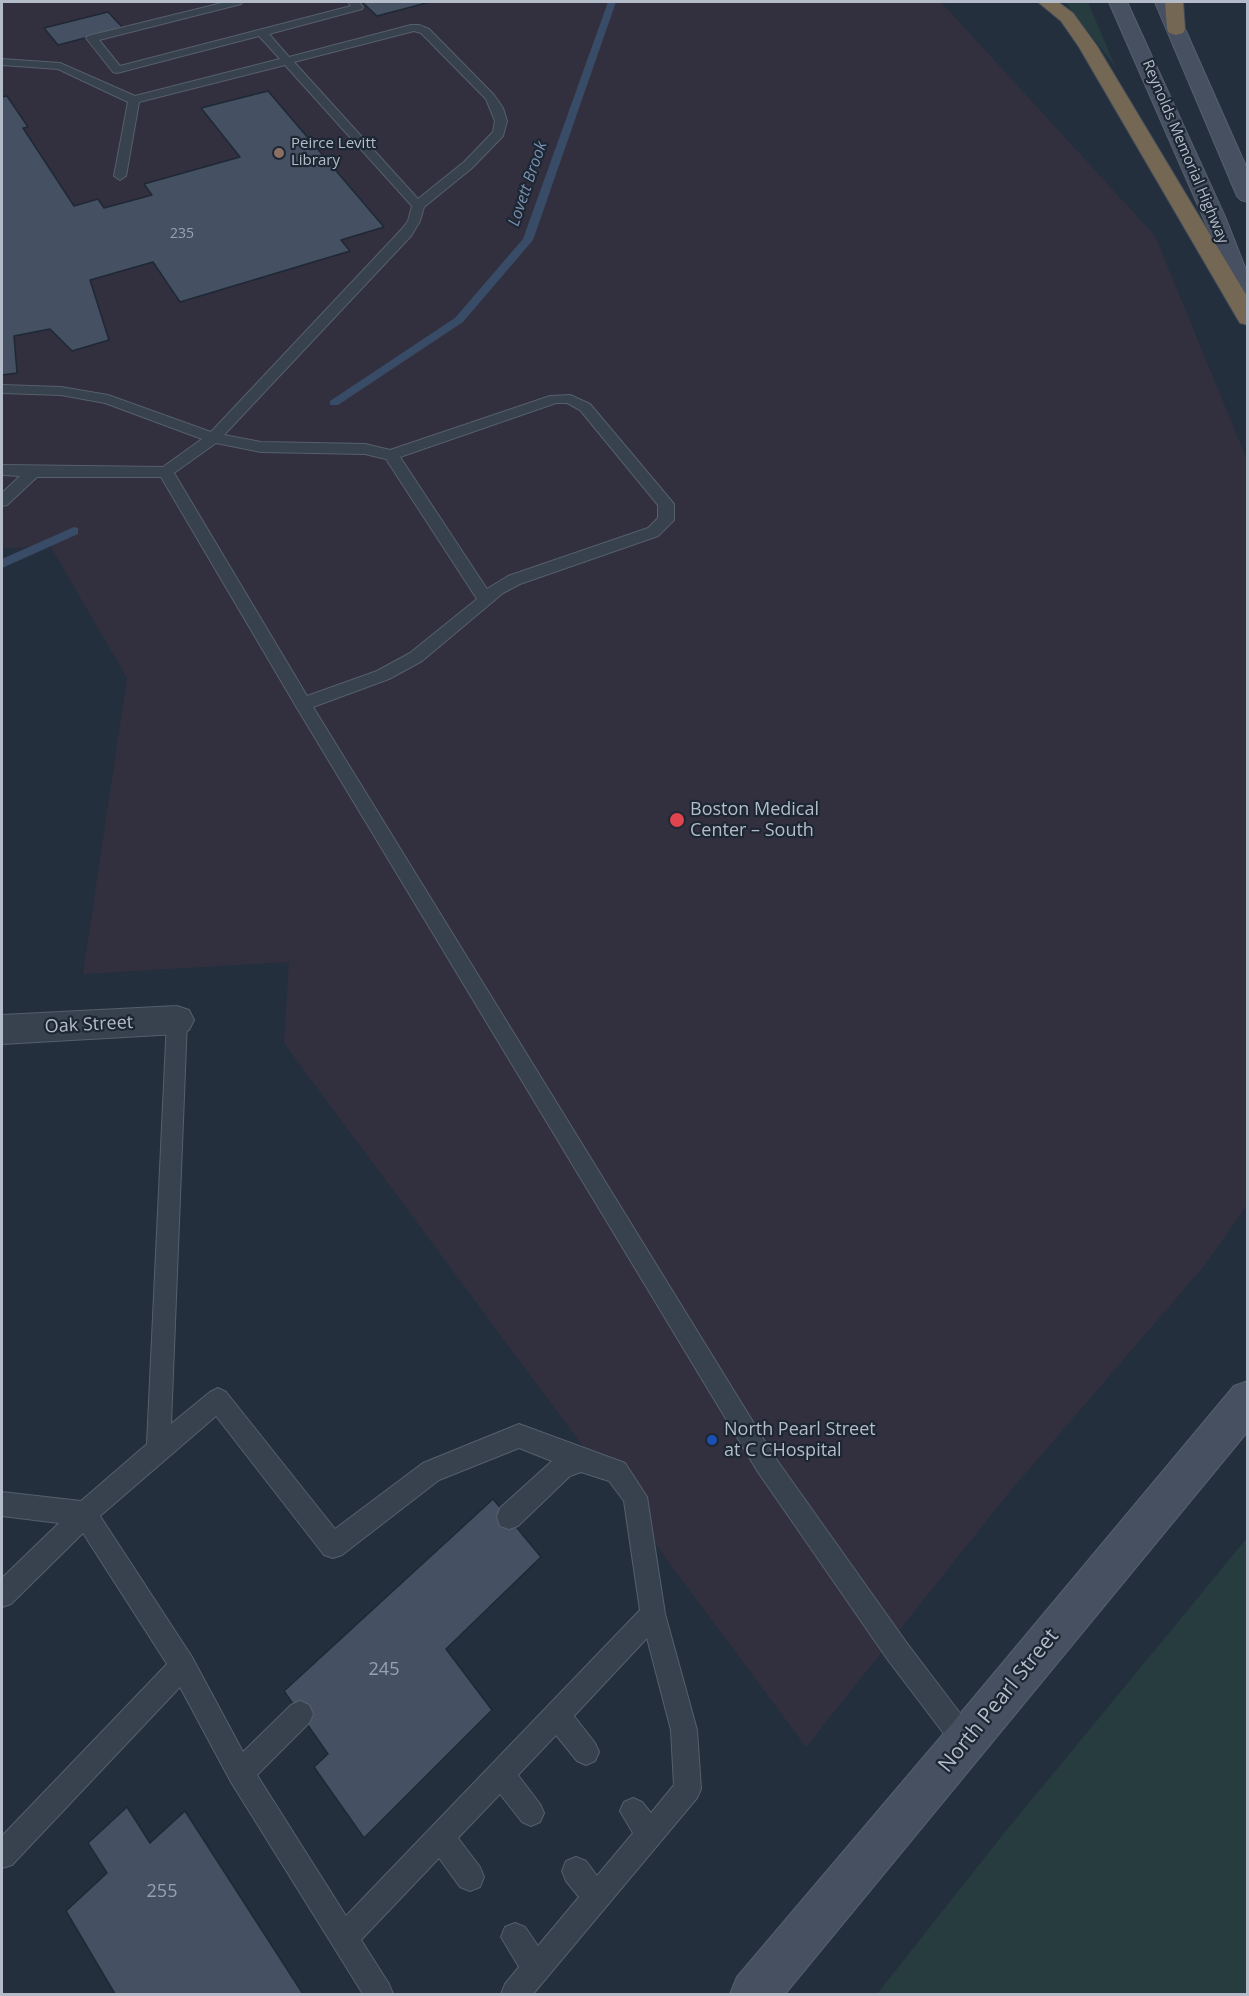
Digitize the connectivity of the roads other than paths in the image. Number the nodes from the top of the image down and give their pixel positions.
1 (237, 2) edge
2 (353, 2) edge
3 (1047, 2) edge
4 (1118, 2) edge
5 (1164, 2) edge
6 (1174, 2) edge
7 (1176, 28) junction
8 (261, 32) junction
9 (2, 62) edge
10 (287, 62) junction
11 (134, 100) junction
12 (120, 176) dead end
13 (1248, 196) edge
14 (418, 206) junction
15 (1248, 305) edge
16 (1248, 318) edge
17 (2, 389) edge
18 (213, 438) junction
19 (391, 454) junction
20 (2, 470) edge
21 (33, 472) junction
22 (166, 472) junction
23 (2, 501) edge
24 (486, 600) junction
25 (303, 704) junction
26 (177, 1020) joint
27 (2, 1030) edge
28 (1246, 1400) edge
29 (158, 1449) junction
30 (581, 1460) junction
31 (2, 1504) edge
32 (85, 1514) junction
33 (508, 1517) dead end
34 (2, 1595) edge
35 (653, 1614) junction
36 (183, 1666) junction
37 (300, 1714) dead end
38 (557, 1715) junction
39 (966, 1742) junction
40 (586, 1752) dead end
41 (240, 1773) junction
42 (501, 1774) junction
43 (633, 1811) dead end
44 (531, 1813) dead end
45 (650, 1834) junction
46 (440, 1837) junction
47 (2, 1855) edge
48 (576, 1871) dead end
49 (470, 1876) dead end
50 (597, 1898) junction
51 (515, 1937) dead end
52 (343, 1939) junction
53 (537, 1969) junction
54 (379, 1995) edge
55 (515, 1995) edge
56 (754, 1995) edge

1 - 8 lane
2 - 8 lane
3 - 16 highway
4 - 15 main road, Reynolds Memorial Highway
5 - 7 main road
6 - 7 highway
7 - 13 main road
8 - 10 lane
9 - 11 lane
10 - 11 lane
10 - 14 lane
10 - 14 lane
11 - 12 lane
14 - 18 lane
17 - 18 lane
18 - 19 lane
18 - 22 lane
19 - 24 lane
19 - 24 lane
20 - 21 lane
21 - 22 lane
21 - 23 lane
22 - 25 lane
24 - 25 lane
25 - 39 lane
26 - 27 street, Oak Street
26 - 29 lane
28 - 39 main road, North Pearl Street
29 - 30 lane
29 - 32 lane
30 - 33 lane
30 - 35 lane
31 - 32 lane
32 - 34 lane
32 - 36 lane
35 - 38 lane
35 - 45 lane
36 - 41 lane
36 - 47 lane
37 - 41 lane
38 - 40 lane
38 - 42 lane
39 - 56 main road, North Pearl Street
41 - 52 lane
42 - 44 lane
42 - 46 lane
43 - 45 lane
45 - 50 lane
46 - 49 lane
46 - 52 lane
48 - 50 lane
50 - 53 lane
51 - 53 lane
52 - 54 lane
53 - 55 lane

